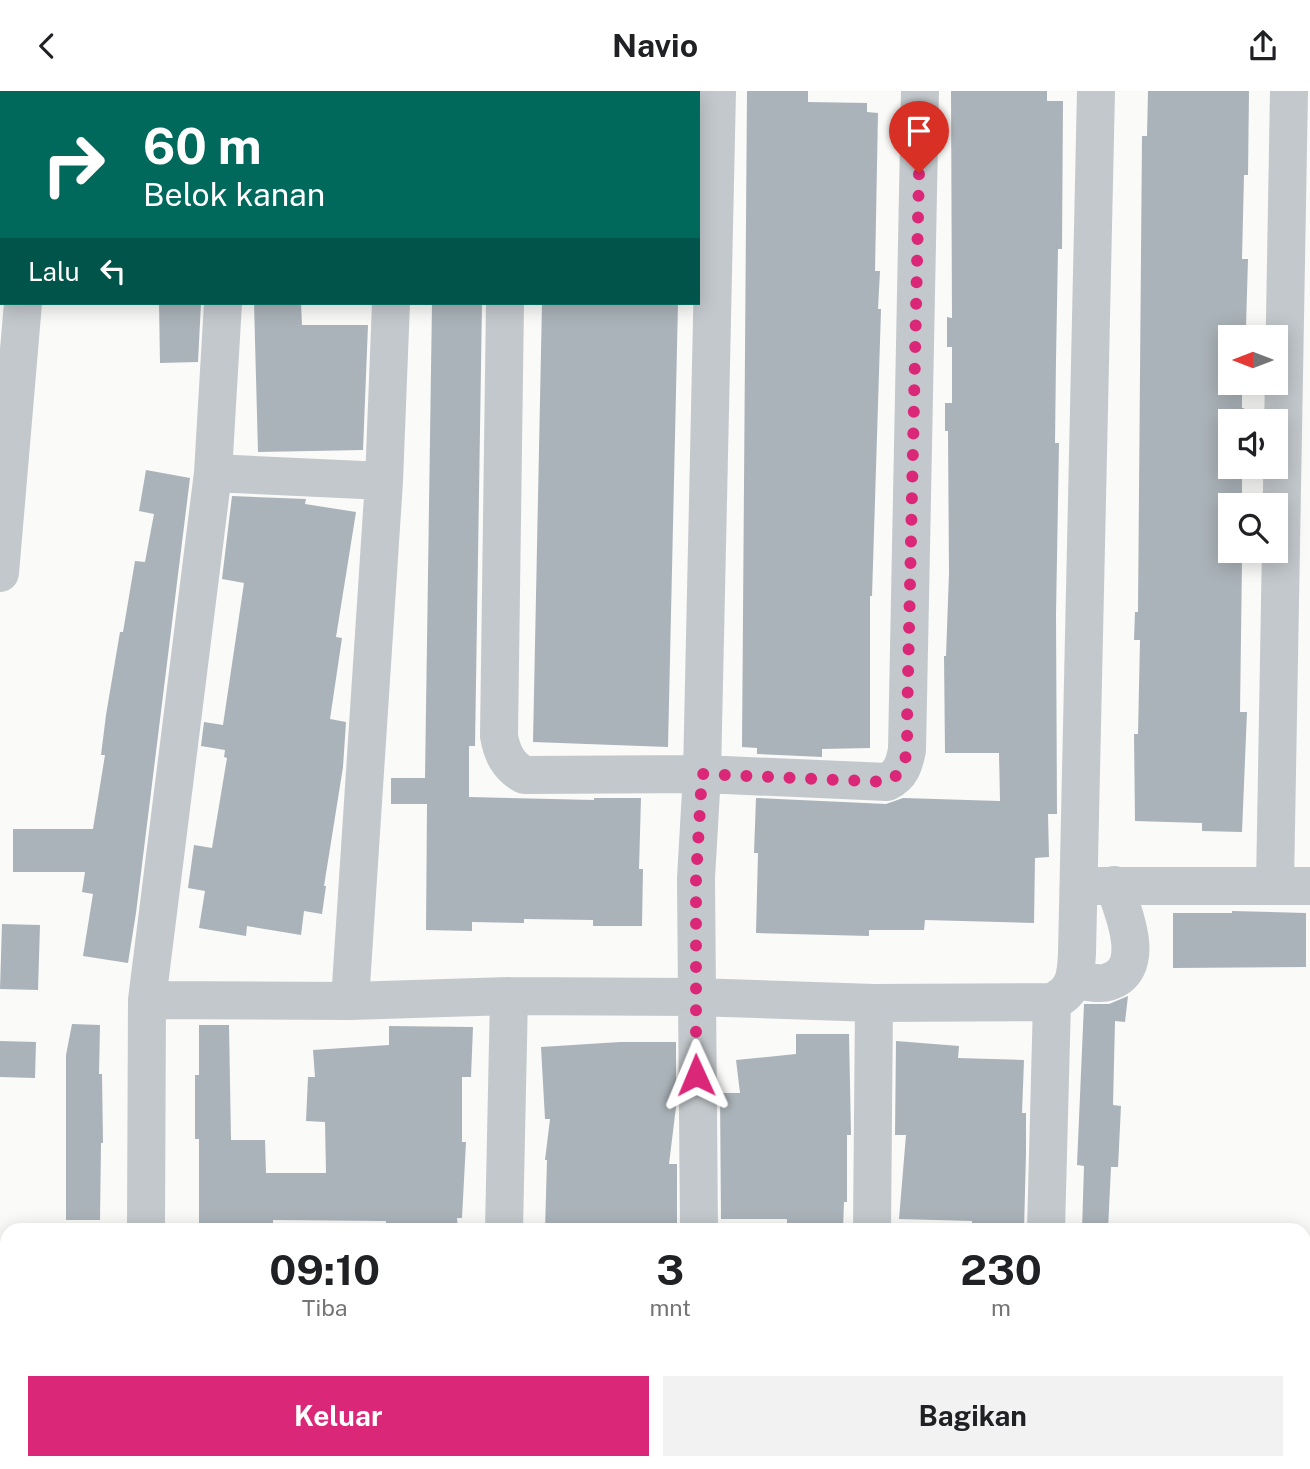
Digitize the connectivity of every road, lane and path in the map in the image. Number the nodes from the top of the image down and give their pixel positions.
1 (717, 91) edge
2 (920, 91) edge
3 (1096, 91) edge
4 (1289, 91) edge
5 (23, 305) edge
6 (223, 305) edge
7 (391, 305) edge
8 (505, 305) edge
9 (213, 473) junction
10 (384, 481) junction
11 (0, 573) edge
12 (702, 774) junction
13 (1096, 886) junction
14 (1292, 886) edge
15 (1064, 991) junction
16 (509, 996) junction
17 (695, 997) junction
18 (147, 1000) junction
19 (350, 1001) junction
20 (874, 1003) junction
21 (146, 1223) edge
22 (504, 1223) edge
23 (699, 1223) edge
24 (872, 1223) edge
25 (1046, 1223) edge

1 - 12 street
2 - 12 street
3 - 13 street
4 - 14 street
5 - 11 street
6 - 9 street
7 - 10 street
8 - 12 street
9 - 10 street
9 - 18 street
10 - 19 street
12 - 17 street
13 - 14 street
13 - 15 street
13 - 15 street
15 - 20 street
15 - 25 street
16 - 17 street
16 - 19 street
16 - 22 street
17 - 20 street
17 - 23 street
18 - 19 street
18 - 21 street
20 - 24 street

